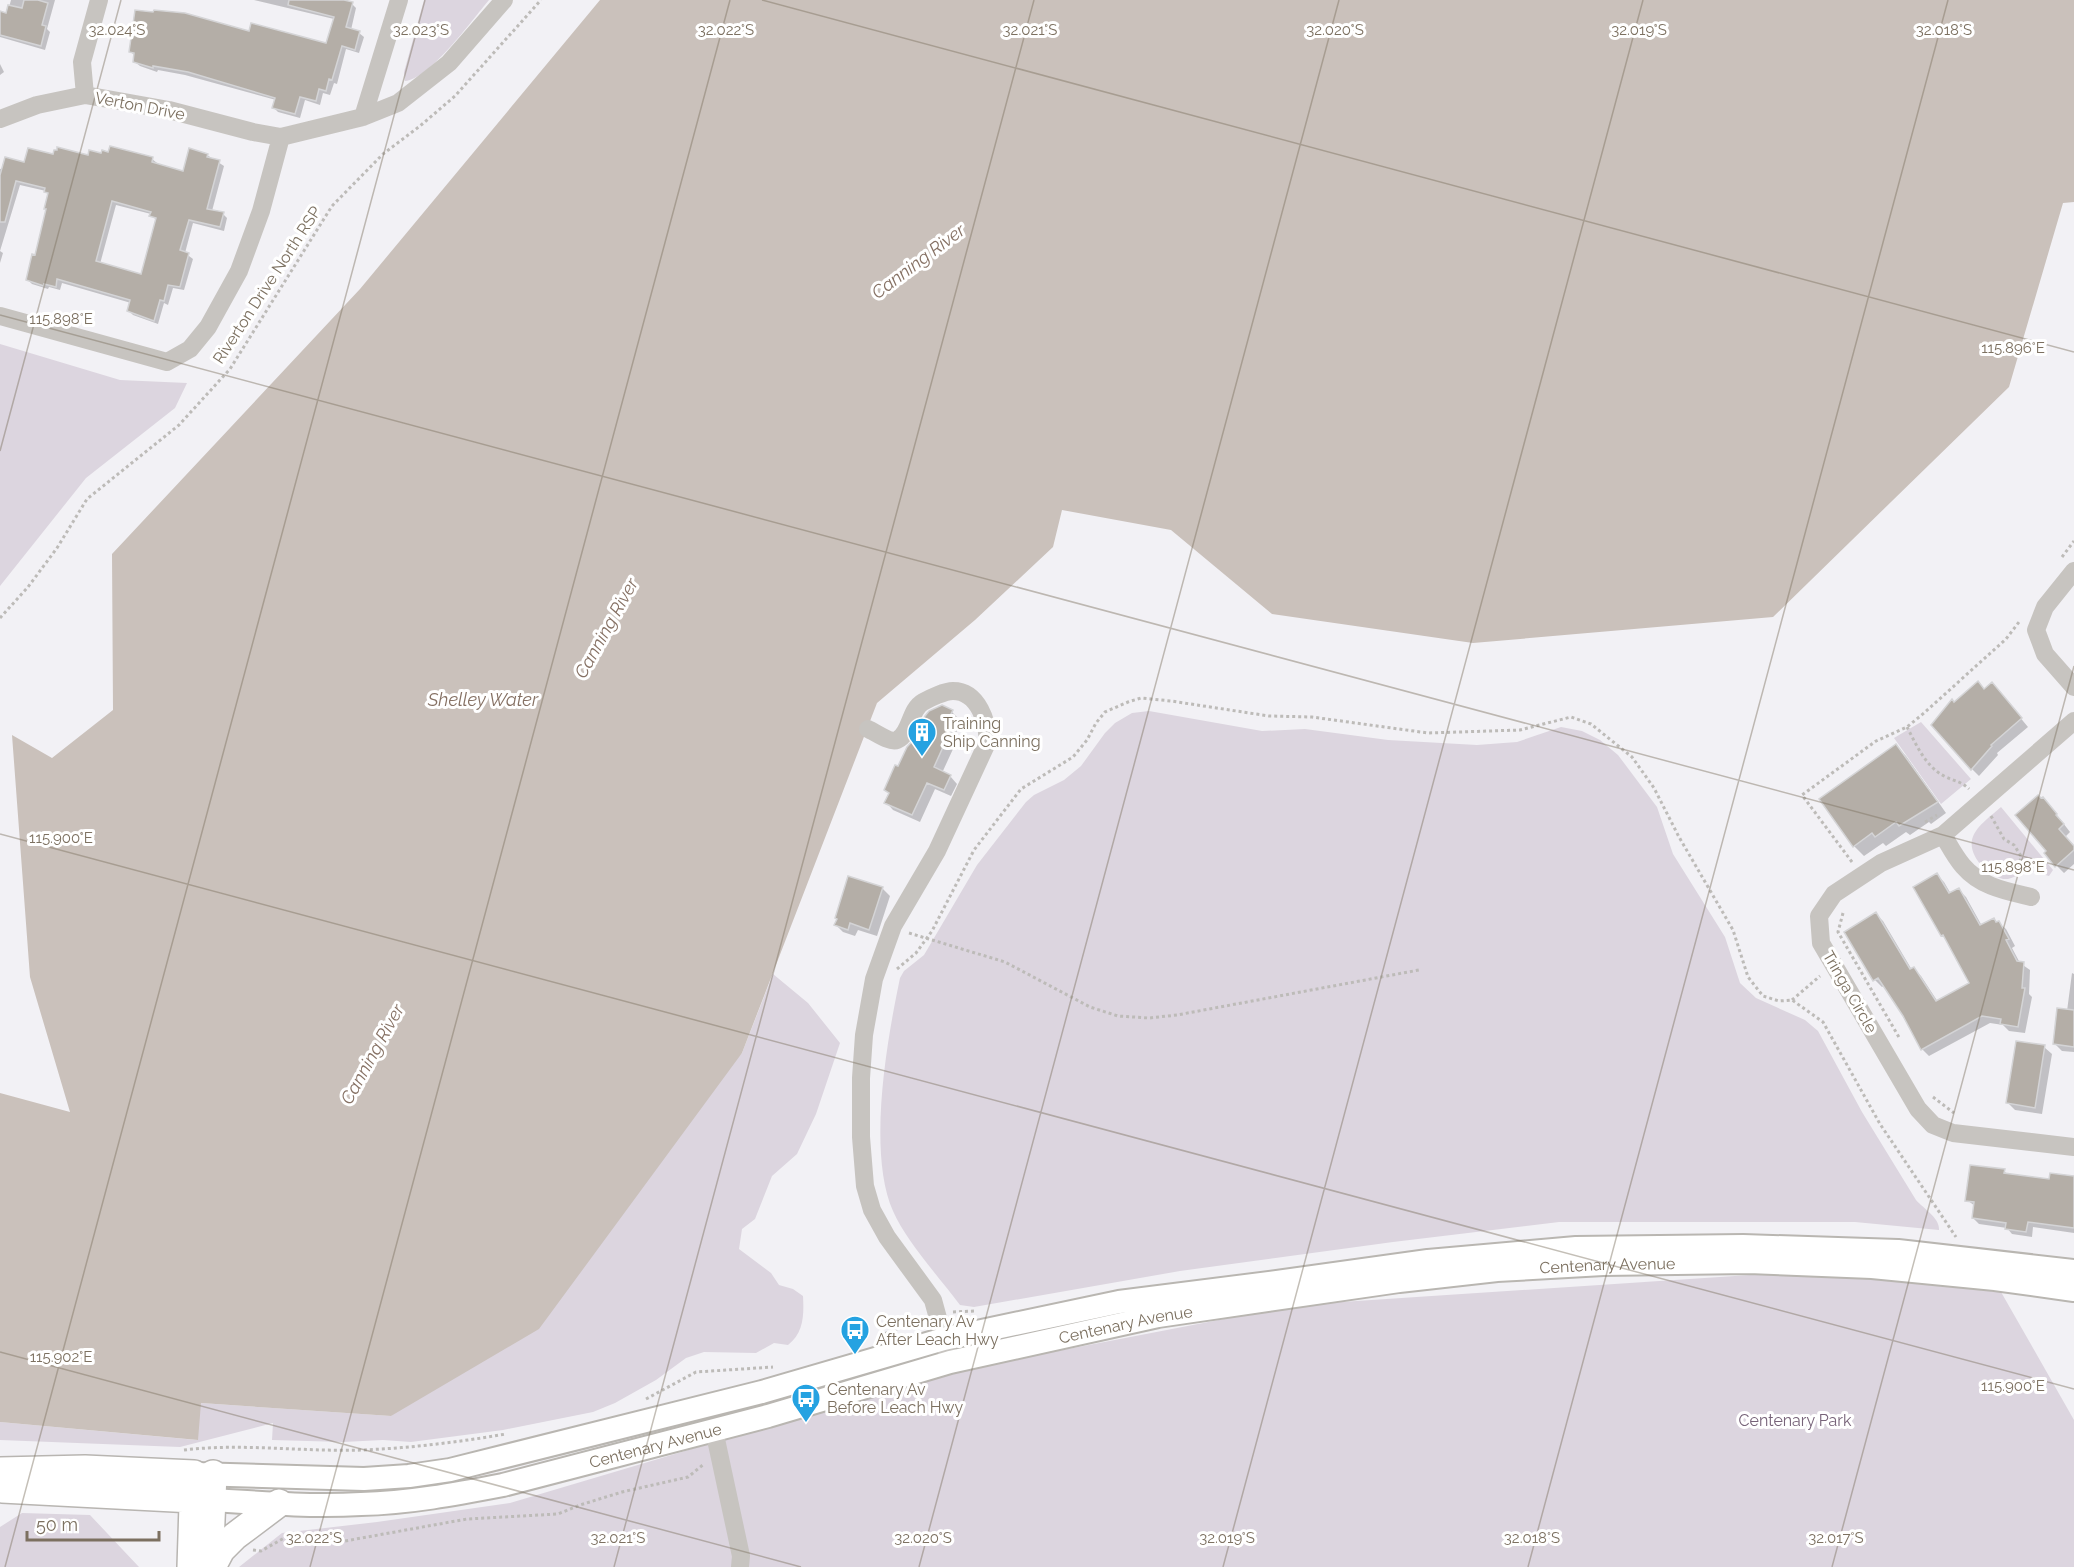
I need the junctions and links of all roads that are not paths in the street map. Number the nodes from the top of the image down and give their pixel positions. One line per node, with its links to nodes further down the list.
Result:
1 (99, 0): 4 (street)
2 (399, 0): 5 (street)
3 (504, 0): 5 (street)
4 (85, 95): 6 (street, Verton Drive); 7 (street, Verton Drive)
5 (363, 117): 7 (street)
6 (0, 119)
7 (281, 136): 8 (street)
8 (0, 316)
9 (2068, 564): 10 (street)
10 (2074, 687)
11 (2074, 720): 13 (street, Tringa Circle)
12 (868, 729): 18 (street)
13 (1943, 835): 14 (street); 15 (street, Tringa Circle)
14 (2031, 897)
15 (2074, 1147)
16 (2074, 1271): 18 (main road, Centenary Avenue)
17 (2074, 1290): 19 (main road, Centenary Avenue)
18 (944, 1339): 19 (street); 22 (main road, Centenary Avenue)
19 (950, 1362): 20 (main road, Centenary Avenue)
20 (714, 1430): 24 (main road, Centenary Avenue); 27 (street)
21 (0, 1471): 22 (highway)
22 (203, 1487): 23 (highway); 24 (main road, Centenary Avenue); 25 (highway); 26 (highway)
23 (0, 1489)
24 (279, 1503): 26 (highway)
25 (192, 1567)
26 (210, 1567)
27 (740, 1567)

